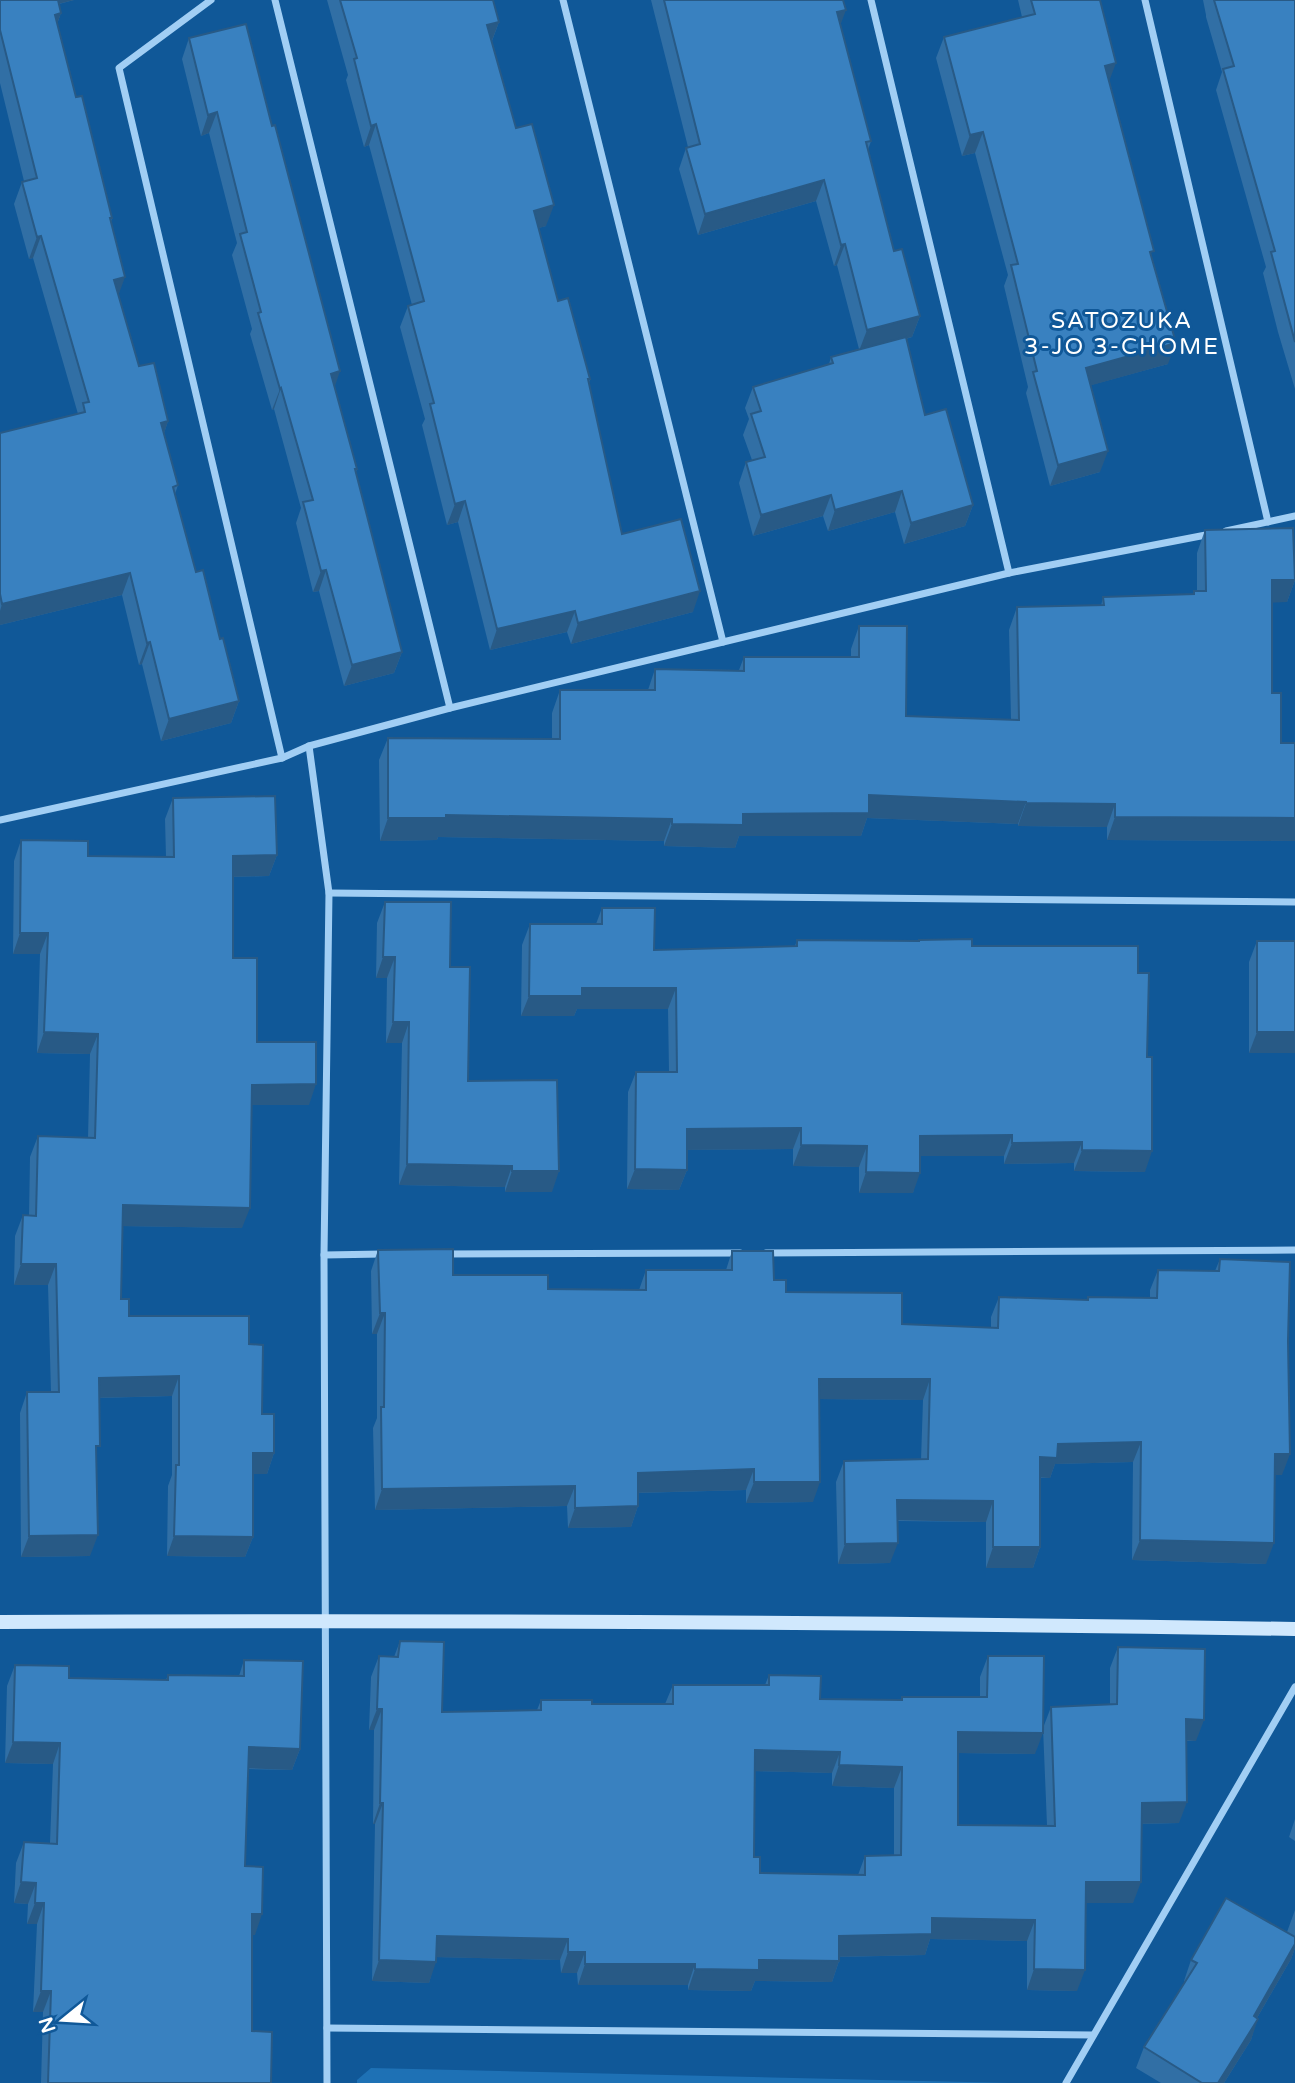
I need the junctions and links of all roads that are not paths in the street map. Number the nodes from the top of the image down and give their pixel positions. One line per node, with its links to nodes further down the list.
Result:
1 (211, 0): 12 (street)
2 (275, 0): 10 (street)
3 (563, 0): 9 (street)
4 (871, 0): 8 (street)
5 (1145, 0): 7 (street)
6 (1295, 516): 7 (street)
7 (1268, 523): 8 (street)
8 (1010, 573): 9 (street)
9 (723, 642): 10 (street)
10 (450, 708): 11 (street)
11 (309, 746): 12 (street); 14 (street)
12 (282, 758): 13 (street)
13 (0, 820)
14 (329, 893): 15 (street); 19 (street)
15 (1295, 902)
16 (1295, 1250): 18 (street)
17 (394, 1254): 19 (street)
18 (435, 1254)
19 (324, 1255): 20 (street)
20 (327, 1621): 21 (street); 22 (street); 24 (street)
21 (0, 1622)
22 (1295, 1629)
23 (1295, 1687): 25 (street)
24 (327, 2028): 25 (street); 26 (street)
25 (1093, 2035): 27 (street)
26 (327, 2083)
27 (1066, 2083)

